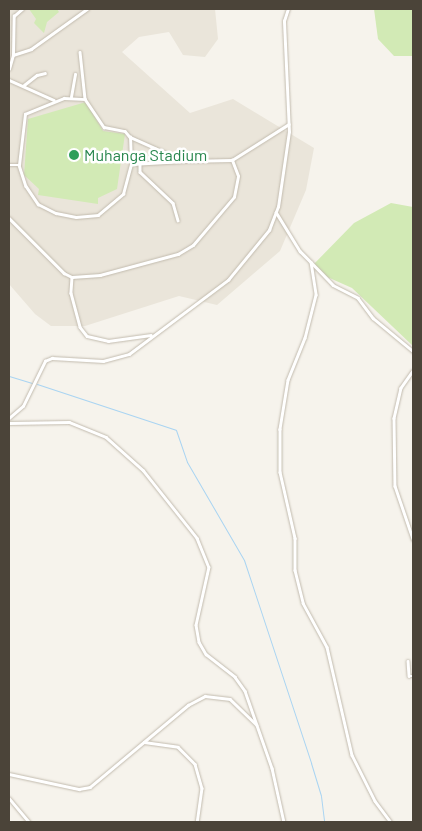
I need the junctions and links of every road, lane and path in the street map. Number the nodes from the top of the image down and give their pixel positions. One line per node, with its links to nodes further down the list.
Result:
1 (16, 9): 5 (street)
2 (22, 9): 5 (street)
3 (88, 9): 7 (street)
4 (288, 9): 16 (street)
5 (14, 16): 7 (street)
6 (80, 52): 14 (street)
7 (13, 55): 8 (street)
8 (9, 69)
9 (45, 73): 12 (street)
10 (75, 74): 13 (street)
11 (9, 80): 12 (street)
12 (24, 86): 15 (street)
13 (71, 98): 14 (street); 15 (street)
14 (85, 99): 17 (street)
15 (54, 100): 23 (street)
16 (289, 124): 19 (street); 24 (street)
17 (130, 137): 18 (street); 20 (street)
18 (184, 160): 19 (street); 21 (street)
19 (232, 160): 28 (street)
20 (130, 164): 21 (street); 23 (street)
21 (140, 164): 26 (street)
22 (9, 165): 23 (street)
23 (19, 165)
24 (276, 212): 27 (street); 29 (street)
25 (9, 218): 28 (street)
26 (178, 220)
27 (311, 262): 30 (street); 44 (street)
28 (72, 277): 29 (street)
29 (152, 335): 32 (street)
30 (413, 352)
31 (413, 371): 34 (street)
32 (9, 418)
33 (9, 423): 37 (street)
34 (413, 539)
35 (408, 661): 36 (street)
36 (413, 676)
37 (258, 726): 38 (street); 43 (street)
38 (144, 742): 39 (street); 42 (street)
39 (9, 774)
40 (9, 798): 41 (street)
41 (29, 822)
42 (197, 822)
43 (284, 822)
44 (391, 822)

